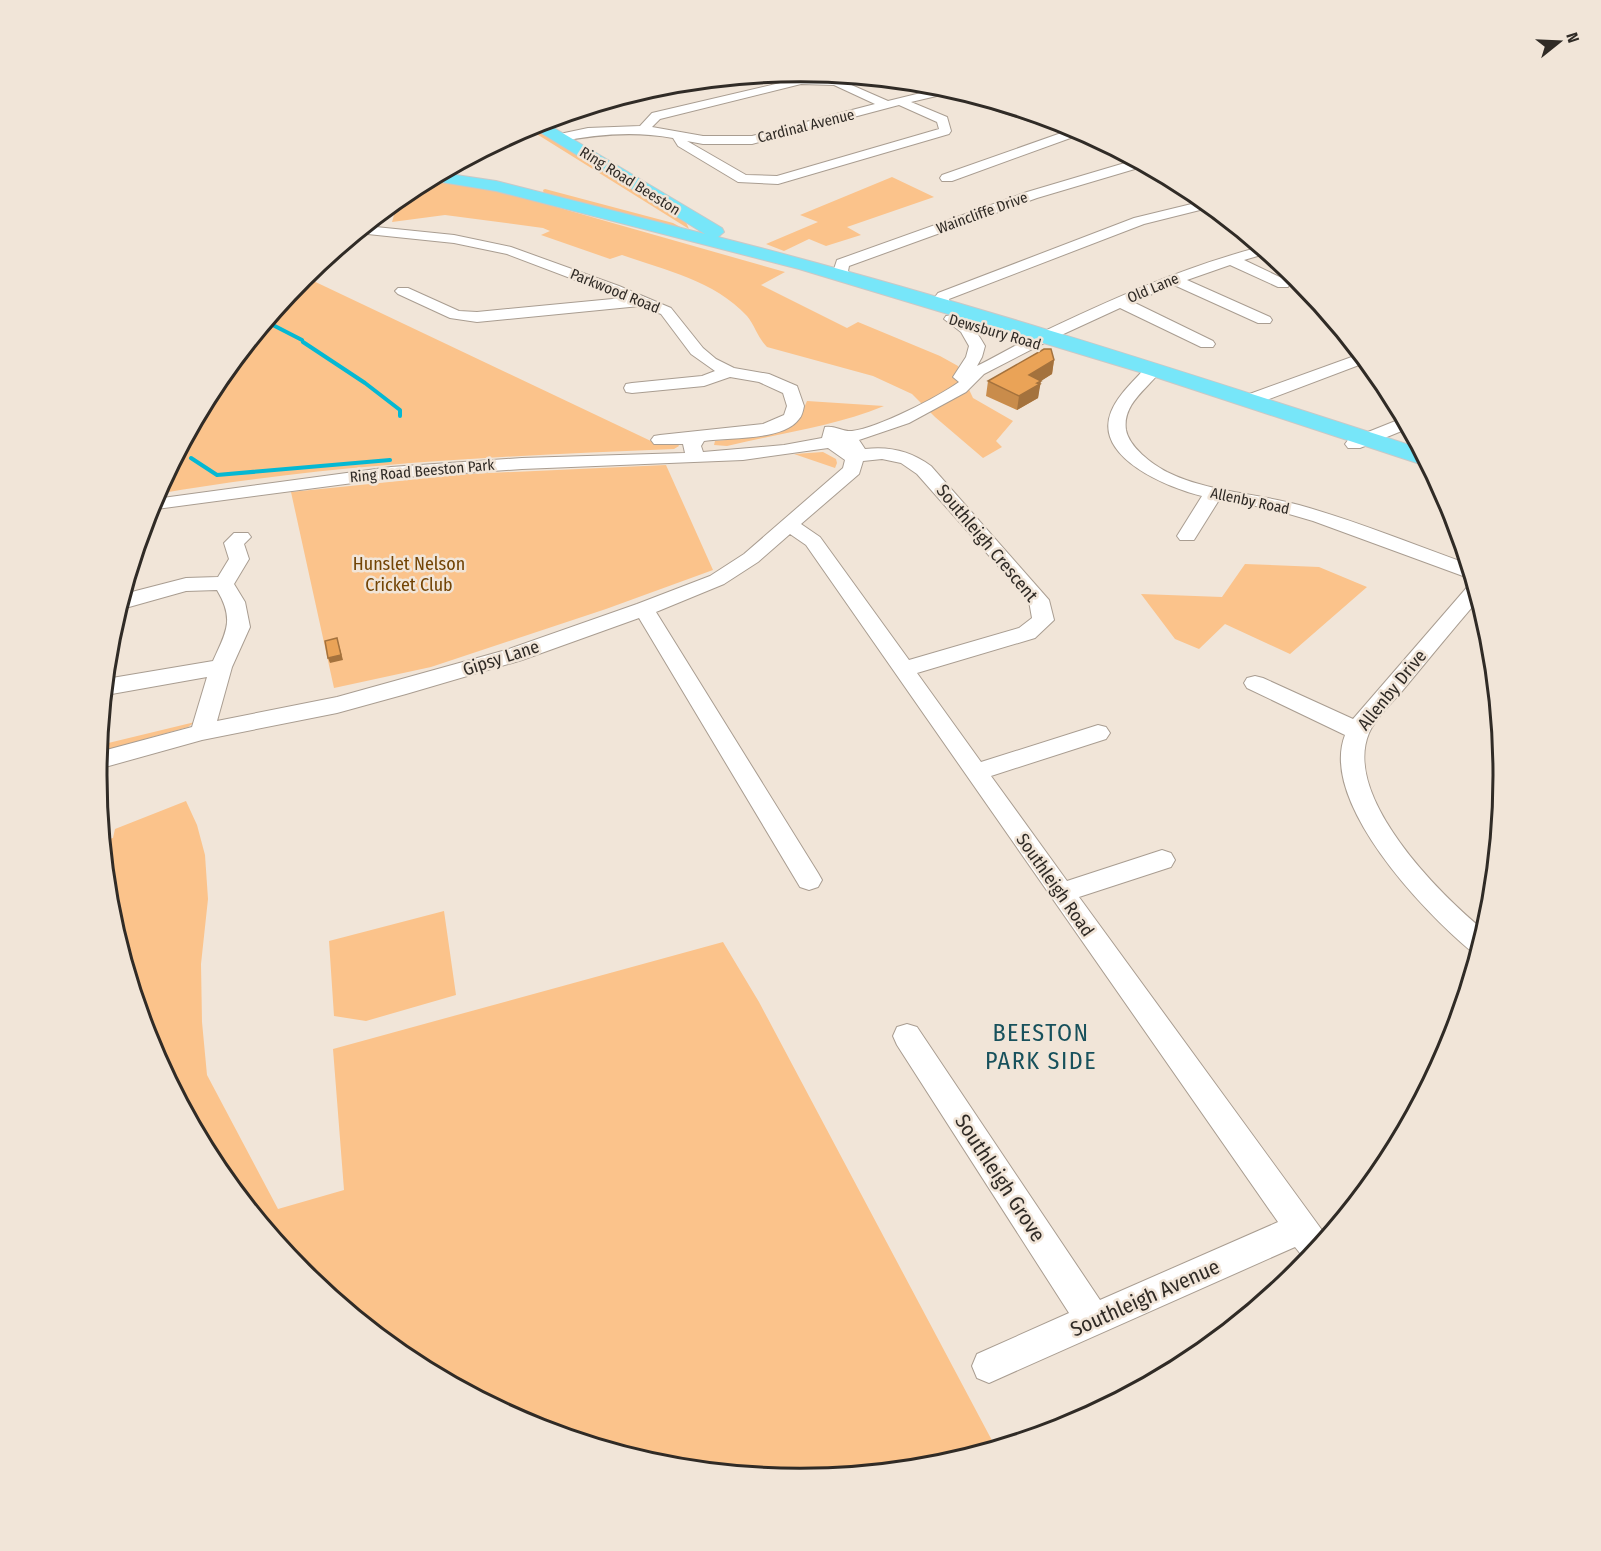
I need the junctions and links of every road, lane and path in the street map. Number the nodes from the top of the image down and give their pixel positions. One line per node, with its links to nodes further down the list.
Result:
1 (798, 82): 6 (street)
2 (840, 84): 5 (street)
3 (928, 94): 4 (street, Cardinal Avenue)
4 (901, 102): 5 (street, Cardinal Avenue); 12 (street)
5 (886, 105): 11 (street, Cardinal Avenue)
6 (643, 129): 9 (street, Cardinal Avenue); 10 (street, Cardinal Avenue)
7 (547, 130): 10 (main road, Ring Road Beeston)
8 (1066, 135): 14 (street)
9 (681, 136): 11 (street, Cardinal Avenue); 12 (street)
10 (559, 138): 18 (main road, Ring Road Beeston)
11 (722, 142): 12 (street)
12 (701, 154)
13 (1130, 166): 21 (street, Waincliffe Drive)
14 (947, 178)
15 (448, 179): 18 (main road, Dewsbury Road)
16 (1196, 207): 27 (street)
17 (373, 231): 25 (street, Parkwood Road)
18 (697, 233): 21 (main road, Dewsbury Road); 27 (main road, Dewsbury Road)
19 (1255, 252): 20 (street, Old Lane)
20 (1230, 259): 22 (street, Old Lane); 23 (street)
21 (844, 270): 27 (main road, Dewsbury Road)
22 (1173, 279): 26 (street, Old Lane); 28 (street)
23 (1283, 284)
24 (403, 291): 25 (street)
25 (640, 301): 33 (street, Parkwood Road)
26 (1120, 302): 29 (street, Old Lane); 30 (street)
27 (957, 312): 29 (main road, Dewsbury Road); 32 (street); 35 (street)
28 (1264, 320)
29 (1038, 340): 32 (street, Ring Road Beeston Park); 34 (main road, Dewsbury Road)
30 (1207, 344)
31 (1355, 361): 37 (street)
32 (993, 363): 35 (street, Ring Road Beeston Park)
33 (729, 372): 36 (street); 39 (street, Parkwood Road)
34 (1150, 373): 37 (main road, Dewsbury Road); 41 (main road, Dewsbury Road); 46 (street, Allenby Road)
35 (969, 375): 42 (street, Ring Road Beeston Park)
36 (632, 388)
37 (1250, 400): 41 (main road, Dewsbury Road)
38 (1399, 426): 41 (street)
39 (699, 436): 40 (street, Parkwood Road); 44 (street)
40 (660, 440)
41 (1360, 441): 43 (main road, Dewsbury Road); 45 (main road, Dewsbury Road)
42 (841, 442): 44 (street, Ring Road Beeston Park); 48 (street, Gipsy Lane); 57 (street, Southleigh Crescent)
43 (1415, 455)
44 (695, 457): 47 (street, Ring Road Beeston Park)
45 (1420, 465)
46 (1213, 494): 49 (street); 51 (street, Allenby Road)
47 (163, 503)
48 (789, 525): 55 (street, Gipsy Lane); 57 (street, Southleigh Road)
49 (1187, 536)
50 (232, 542): 52 (street)
51 (1462, 569)
52 (224, 584): 54 (street); 56 (street)
53 (1470, 596): 60 (street, Allenby Drive)
54 (130, 601)
55 (644, 609): 61 (street, Gipsy Lane); 66 (street)
56 (220, 667): 59 (street); 61 (street)
57 (904, 669): 64 (street, Southleigh Road)
58 (1255, 683): 60 (street)
59 (113, 686)
60 (1358, 731): 68 (street, Allenby Drive)
61 (202, 732): 63 (street, Gipsy Lane)
62 (1098, 733): 64 (street)
63 (108, 758)
64 (976, 772): 67 (street, Southleigh Road)
65 (1161, 860): 67 (street)
66 (809, 880)
67 (1061, 893): 70 (street, Southleigh Road)
68 (1474, 937)
69 (907, 1036): 71 (street, Southleigh Grove)
70 (1309, 1239): 71 (street, Southleigh Avenue)
71 (1094, 1321): 72 (street, Southleigh Avenue)
72 (989, 1366)

